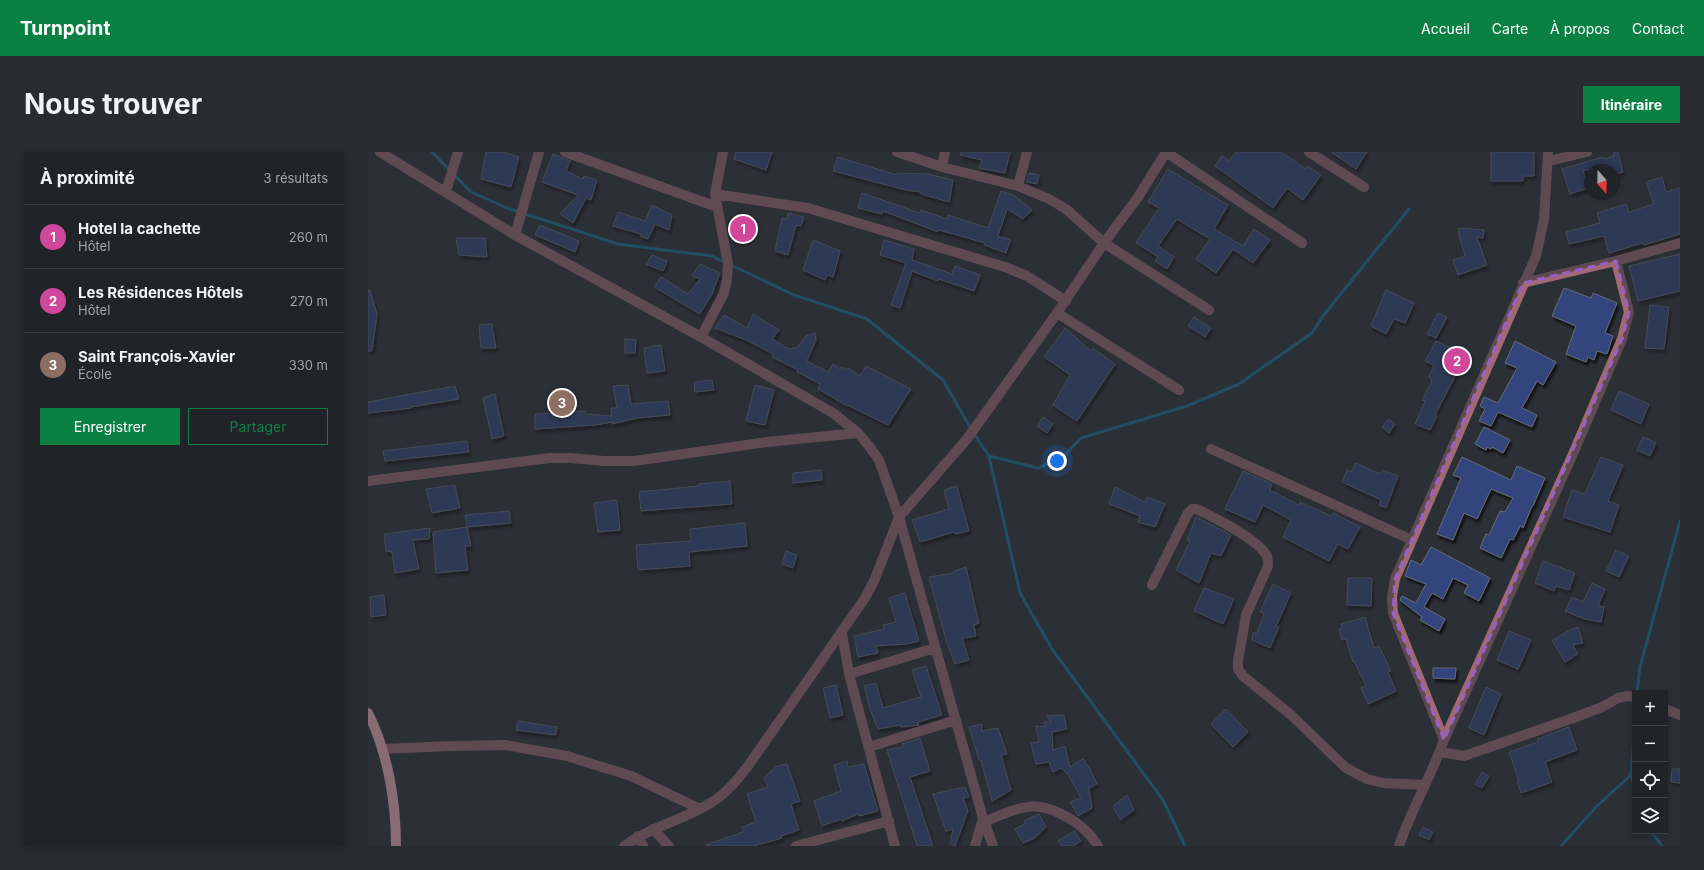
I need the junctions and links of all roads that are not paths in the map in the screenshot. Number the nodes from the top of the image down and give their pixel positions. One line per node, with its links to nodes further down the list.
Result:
1 (380, 152): 16 (street)
2 (458, 152): 16 (street)
3 (539, 152): 19 (street)
4 (565, 152): 18 (street)
5 (723, 152): 17 (street)
6 (897, 152): 13 (street)
7 (945, 152): 13 (street)
8 (1027, 152): 14 (street)
9 (1166, 152): 20 (street); 21 (street)
10 (1309, 152): 15 (street)
11 (1587, 152): 12 (street)
12 (1548, 157): 24 (street)
13 (942, 167): 14 (street)
14 (1018, 186): 20 (street)
15 (1364, 187)
16 (446, 191): 19 (street)
17 (715, 194): 18 (street); 25 (street)
18 (717, 207): 28 (street)
19 (515, 235): 28 (street)
20 (1104, 243): 25 (street); 26 (street)
21 (1302, 243)
22 (1680, 243): 23 (street)
23 (1616, 261): 24 (street); 44 (street)
24 (1523, 283): 34 (street)
25 (1066, 301): 27 (street)
26 (1208, 310)
27 (1058, 313): 29 (street); 33 (street)
28 (702, 337): 30 (street)
29 (1179, 390)
30 (858, 433): 32 (street); 33 (street)
31 (1211, 449): 34 (street)
32 (368, 481)
33 (899, 517): 36 (street); 37 (street)
34 (1412, 540): 44 (street)
35 (1152, 585): 48 (street)
36 (842, 633): 38 (street); 49 (street)
37 (936, 648): 38 (street); 43 (street)
38 (849, 674): 45 (street)
39 (1632, 697): 47 (street)
40 (1668, 710): 42 (street)
41 (368, 713): 46 (main road)
42 (1680, 715)
43 (956, 720): 45 (street); 50 (street)
44 (1444, 740): 47 (street)
45 (869, 747): 51 (street)
46 (382, 749): 49 (street); 55 (main road)
47 (1440, 752): 48 (street)
48 (1425, 785): 64 (street)
49 (698, 808): 52 (street)
50 (983, 820): 61 (street); 62 (street); 63 (street)
51 (889, 821): 54 (street); 60 (street)
52 (653, 829): 53 (street); 58 (street)
53 (638, 836): 56 (street); 57 (street)
54 (818, 843): 59 (street)
55 (396, 846)
56 (624, 846)
57 (643, 846)
58 (669, 846)
59 (796, 846)
60 (895, 846)
61 (975, 846)
62 (993, 846)
63 (1098, 846)
64 (1399, 846)

